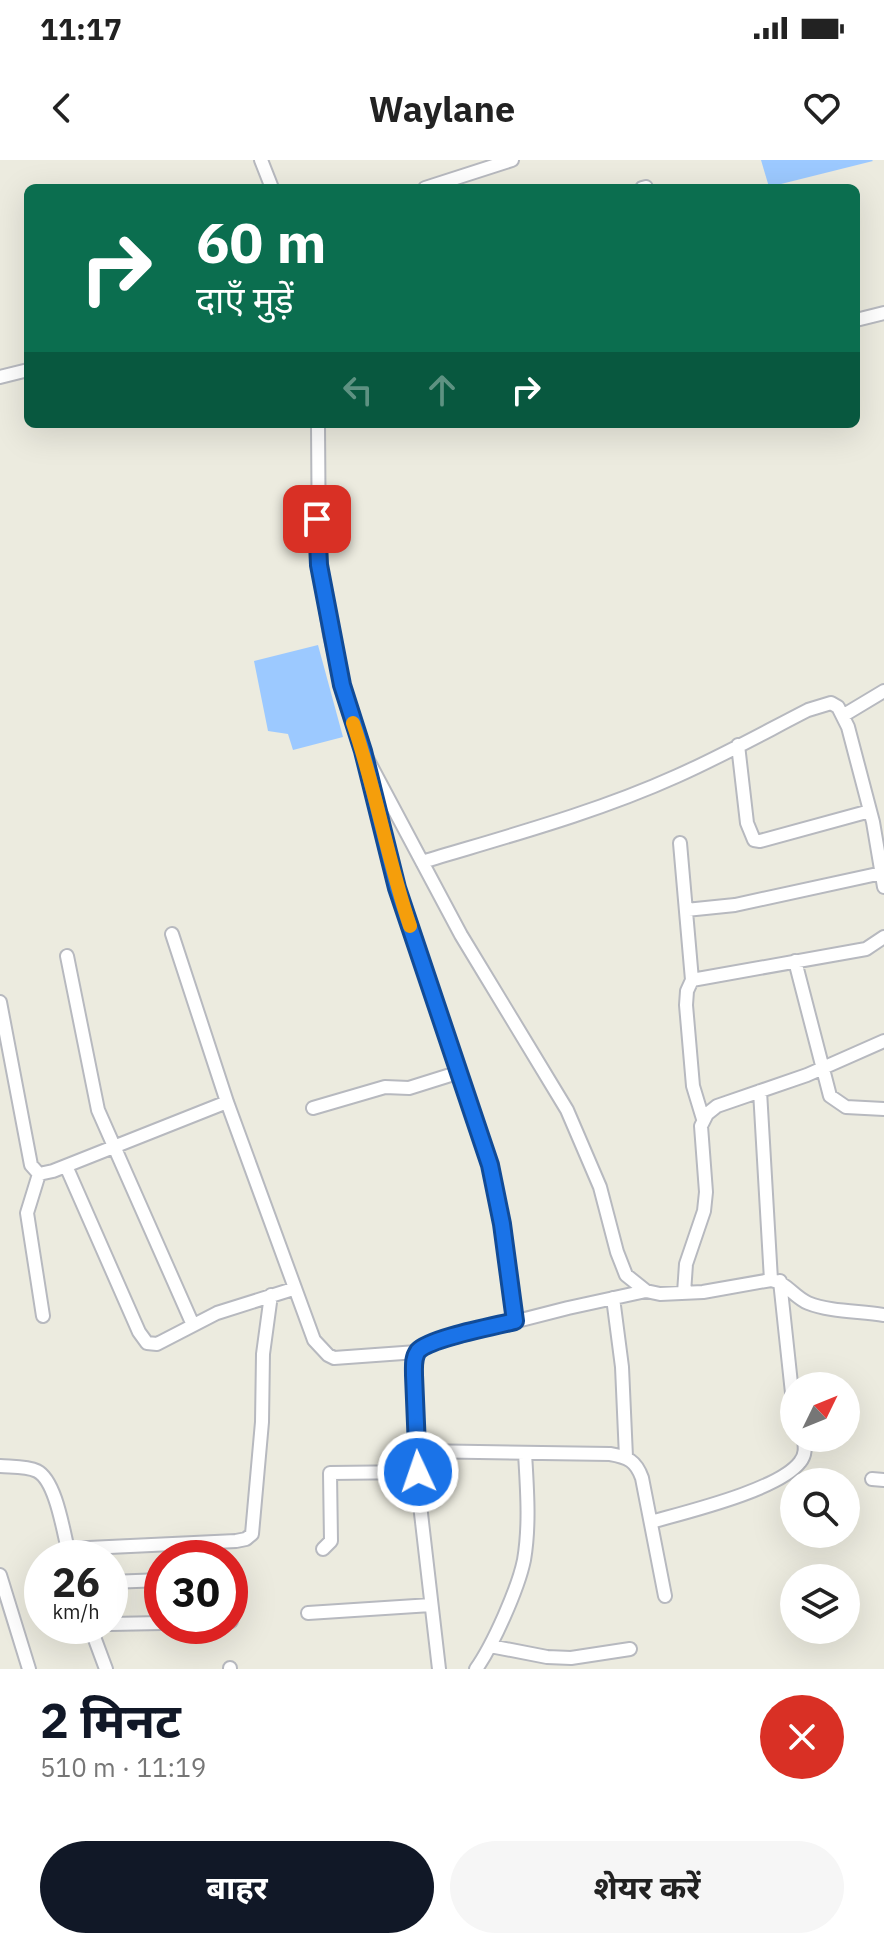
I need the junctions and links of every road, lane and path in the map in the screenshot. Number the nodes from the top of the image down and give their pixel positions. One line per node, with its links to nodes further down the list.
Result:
1 (261, 160): 4 (street)
2 (512, 160): 3 (street)
3 (463, 182)
4 (270, 184)
5 (884, 313): 6 (street)
6 (860, 319)
7 (24, 371): 8 (street)
8 (0, 377)
9 (318, 428): 13 (street)
10 (884, 691): 11 (street)
11 (844, 715): 12 (street); 14 (street)
12 (738, 745): 14 (street); 16 (street)
13 (363, 751): 16 (street); 28 (street)
14 (870, 811): 17 (street)
15 (680, 843): 19 (street)
16 (422, 862): 39 (street)
17 (882, 873): 18 (street); 19 (street)
18 (884, 887)
19 (686, 910): 24 (street)
20 (172, 934): 30 (street)
21 (884, 937): 23 (street)
22 (67, 956): 34 (street)
23 (795, 961): 24 (street); 27 (street)
24 (692, 980): 33 (street)
25 (0, 1002): 36 (street)
26 (884, 1041): 27 (street)
27 (821, 1069): 29 (street); 32 (street)
28 (460, 1072): 31 (street); 45 (street)
29 (760, 1091): 33 (street); 37 (street)
30 (227, 1102): 34 (street); 38 (street)
31 (313, 1108)
32 (884, 1109)
33 (703, 1119): 40 (street)
34 (114, 1147): 35 (street); 46 (street)
35 (66, 1166): 36 (street); 46 (street)
36 (39, 1174): 44 (street)
37 (775, 1280): 40 (street); 43 (street); 48 (street)
38 (293, 1289): 41 (street); 47 (street)
39 (646, 1291): 40 (street); 42 (street)
40 (684, 1293)
41 (271, 1295): 46 (street); 57 (street)
42 (613, 1298): 45 (street); 52 (street)
43 (884, 1315)
44 (43, 1316)
45 (515, 1321): 47 (street)
46 (193, 1325)
47 (417, 1352): 49 (street)
48 (789, 1372)
49 (417, 1451): 51 (street); 54 (street)
50 (805, 1452): 55 (street)
51 (525, 1453): 52 (street); 64 (street)
52 (626, 1457): 55 (street)
53 (0, 1466): 56 (street)
54 (418, 1472): 58 (street); 61 (street)
55 (651, 1522): 60 (street)
56 (65, 1540)
57 (128, 1549)
58 (323, 1549)
59 (0, 1575): 66 (street)
60 (665, 1596)
61 (431, 1605): 62 (street); 68 (street)
62 (308, 1613)
63 (97, 1644): 67 (street)
64 (490, 1646): 65 (street); 69 (street)
65 (630, 1649)
66 (29, 1669)
67 (106, 1669)
68 (439, 1669)
69 (476, 1669)

